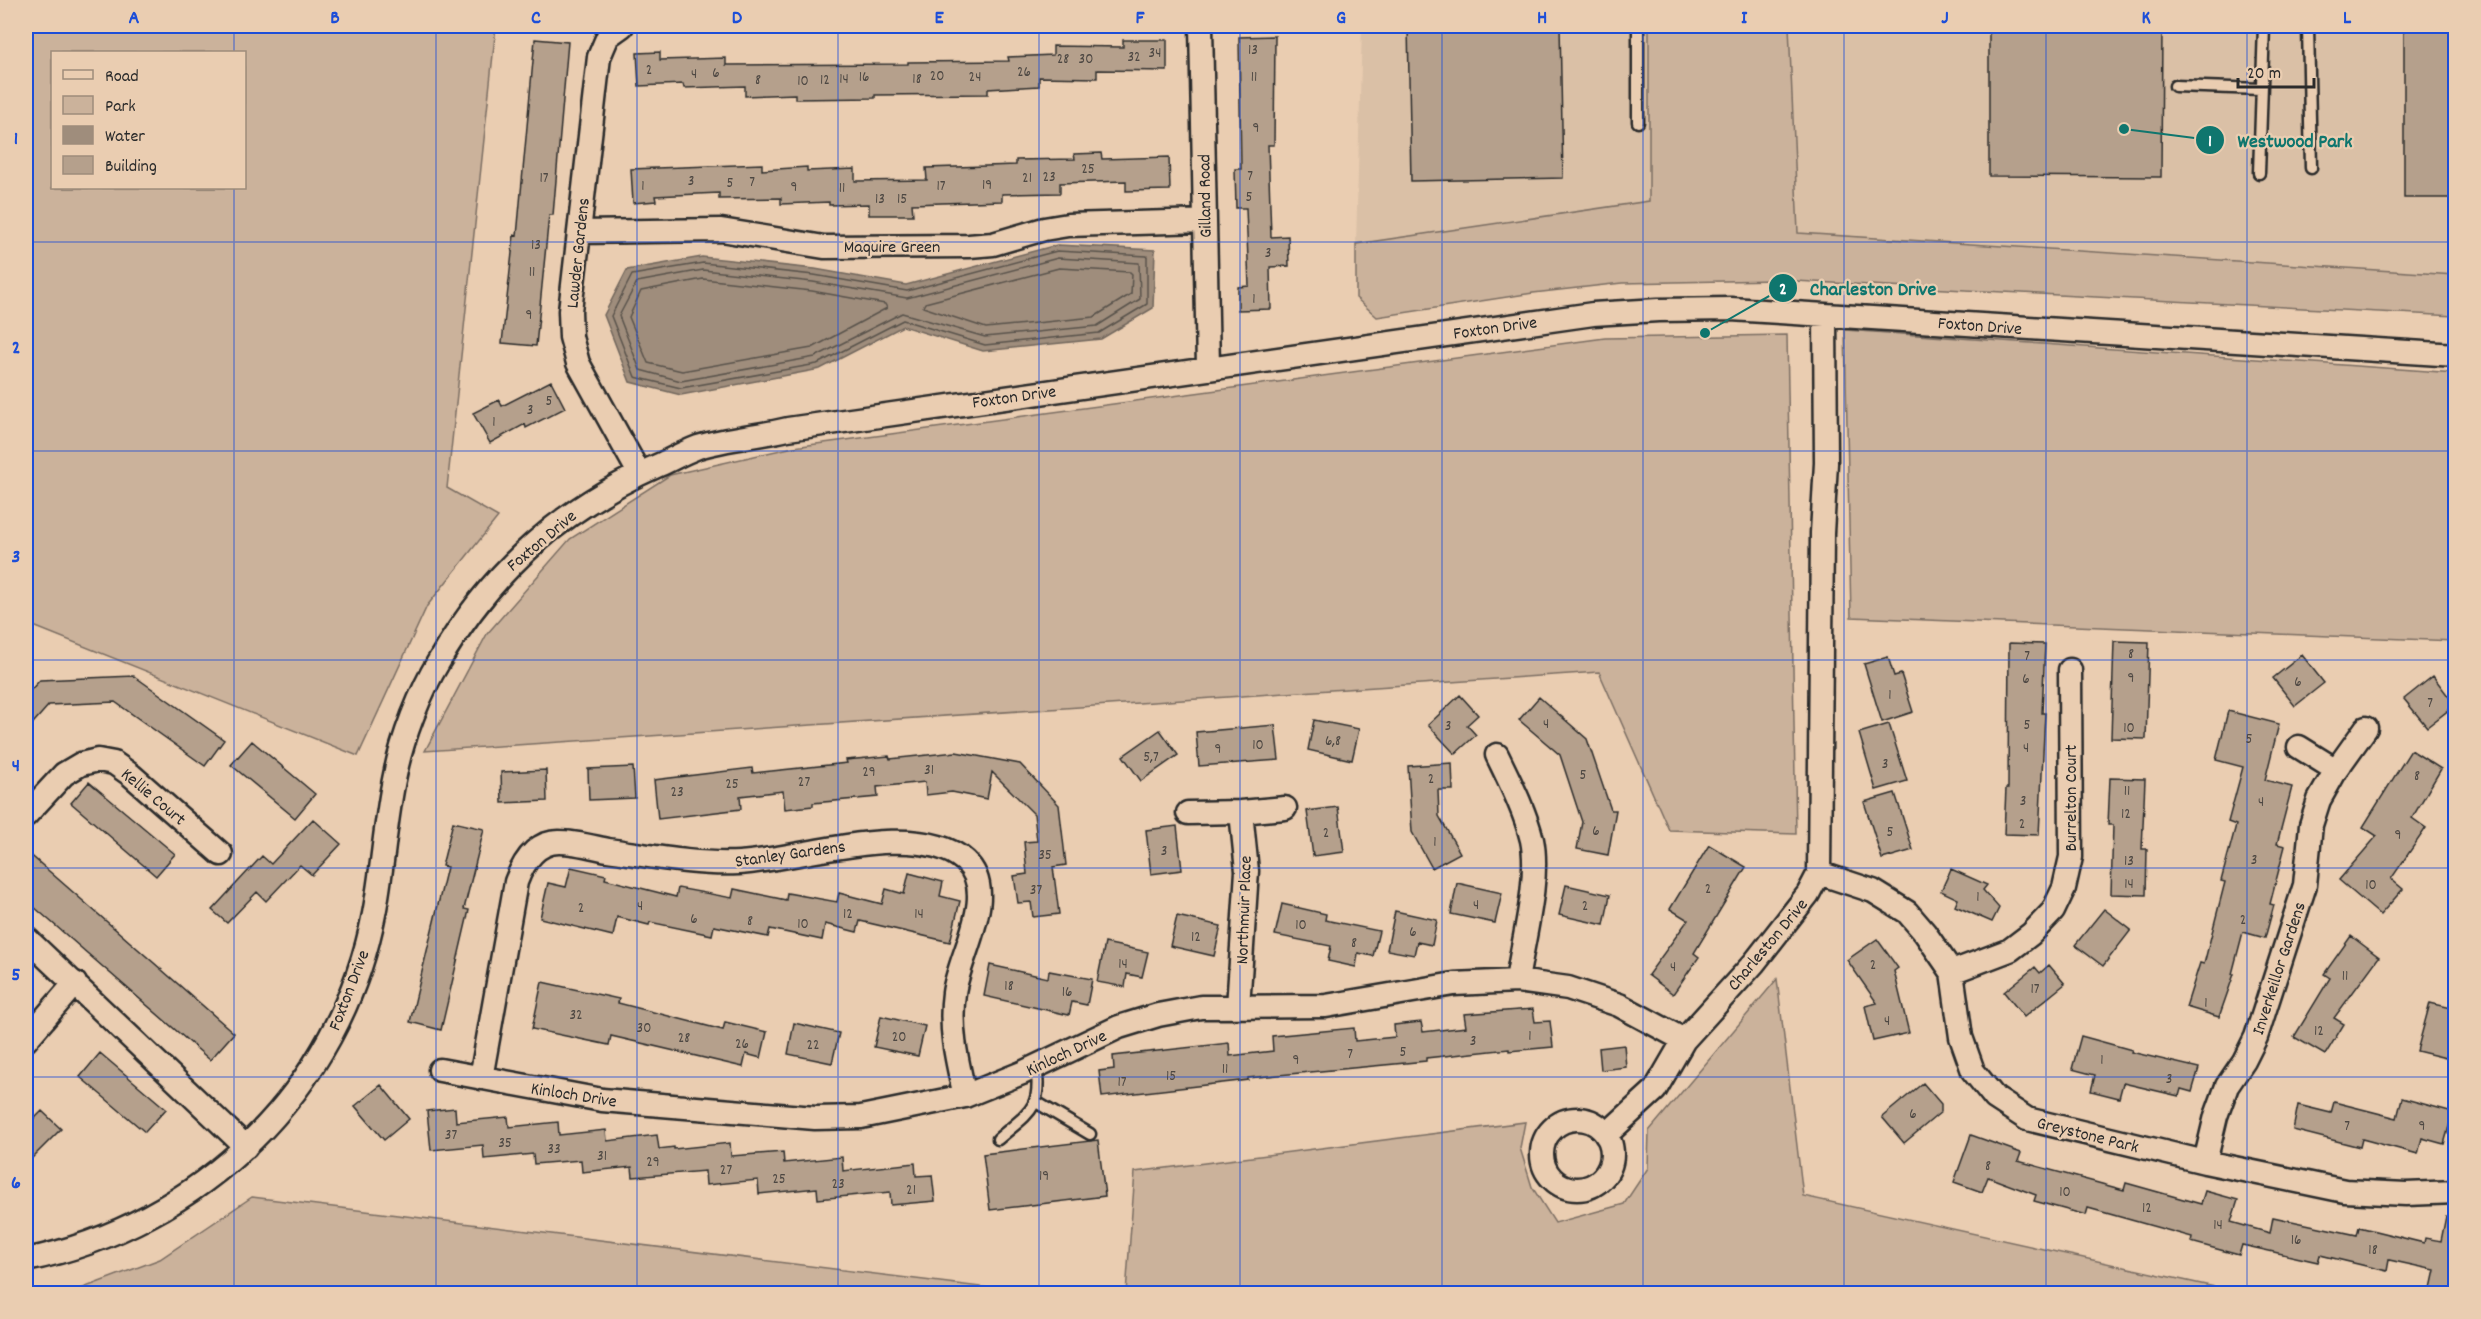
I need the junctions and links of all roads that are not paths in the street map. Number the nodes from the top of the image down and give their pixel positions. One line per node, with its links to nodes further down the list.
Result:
1 (622, 26): 12 (street, Lawder Gardens)
2 (1201, 26): 11 (street, Gilland Road)
3 (1638, 26): 8 (lane)
4 (2264, 26): 7 (lane)
5 (2308, 26): 9 (lane)
6 (2175, 86): 7 (lane)
7 (2261, 89): 10 (lane)
8 (1638, 122)
9 (2311, 168)
10 (2259, 172)
11 (1204, 221): 12 (street, Maquire Green); 15 (street, Gilland Road)
12 (579, 232): 16 (street, Lawder Gardens)
13 (1825, 315): 14 (street, Foxton Drive); 15 (street, Foxton Drive); 27 (street, Charleston Drive)
14 (2456, 356)
15 (1208, 367): 16 (street, Foxton Drive)
16 (639, 473): 43 (street, Foxton Drive)
17 (2070, 670): 29 (street, Burrelton Court)
18 (2366, 728): 21 (street, Inverkeillor Gardens)
19 (2299, 747): 21 (street)
20 (1497, 755): 30 (street)
21 (2336, 770): 44 (street, Inverkeillor Gardens)
22 (1285, 808): 23 (street)
23 (1242, 812): 24 (street); 32 (street, Northmuir Place)
24 (1188, 813)
25 (26, 815): 26 (street, Kellie Court)
26 (221, 854)
27 (1819, 873): 29 (street, Greystone Park); 34 (street, Charleston Drive)
28 (26, 938): 31 (street)
29 (1952, 972): 44 (street, Greystone Park)
30 (1517, 981): 32 (street, Kinloch Drive); 34 (street, Kinloch Drive)
31 (75, 984): 33 (street); 43 (street)
32 (1238, 1007): 35 (street, Kinloch Drive)
33 (26, 1040)
34 (1684, 1040): 41 (street, Charleston Drive)
35 (1036, 1066): 38 (street, Kinloch Drive); 39 (lane)
36 (441, 1070): 37 (street, Kinloch Drive)
37 (481, 1078): 38 (street, Kinloch Drive); 38 (street, Stanley Gardens)
38 (964, 1096)
39 (1036, 1102): 40 (lane); 42 (lane)
40 (1090, 1134)
41 (1606, 1135)
42 (998, 1139)
43 (246, 1147): 46 (street, Foxton Drive)
44 (2205, 1162): 45 (street, Greystone Park)
45 (2456, 1192)
46 (26, 1260)

